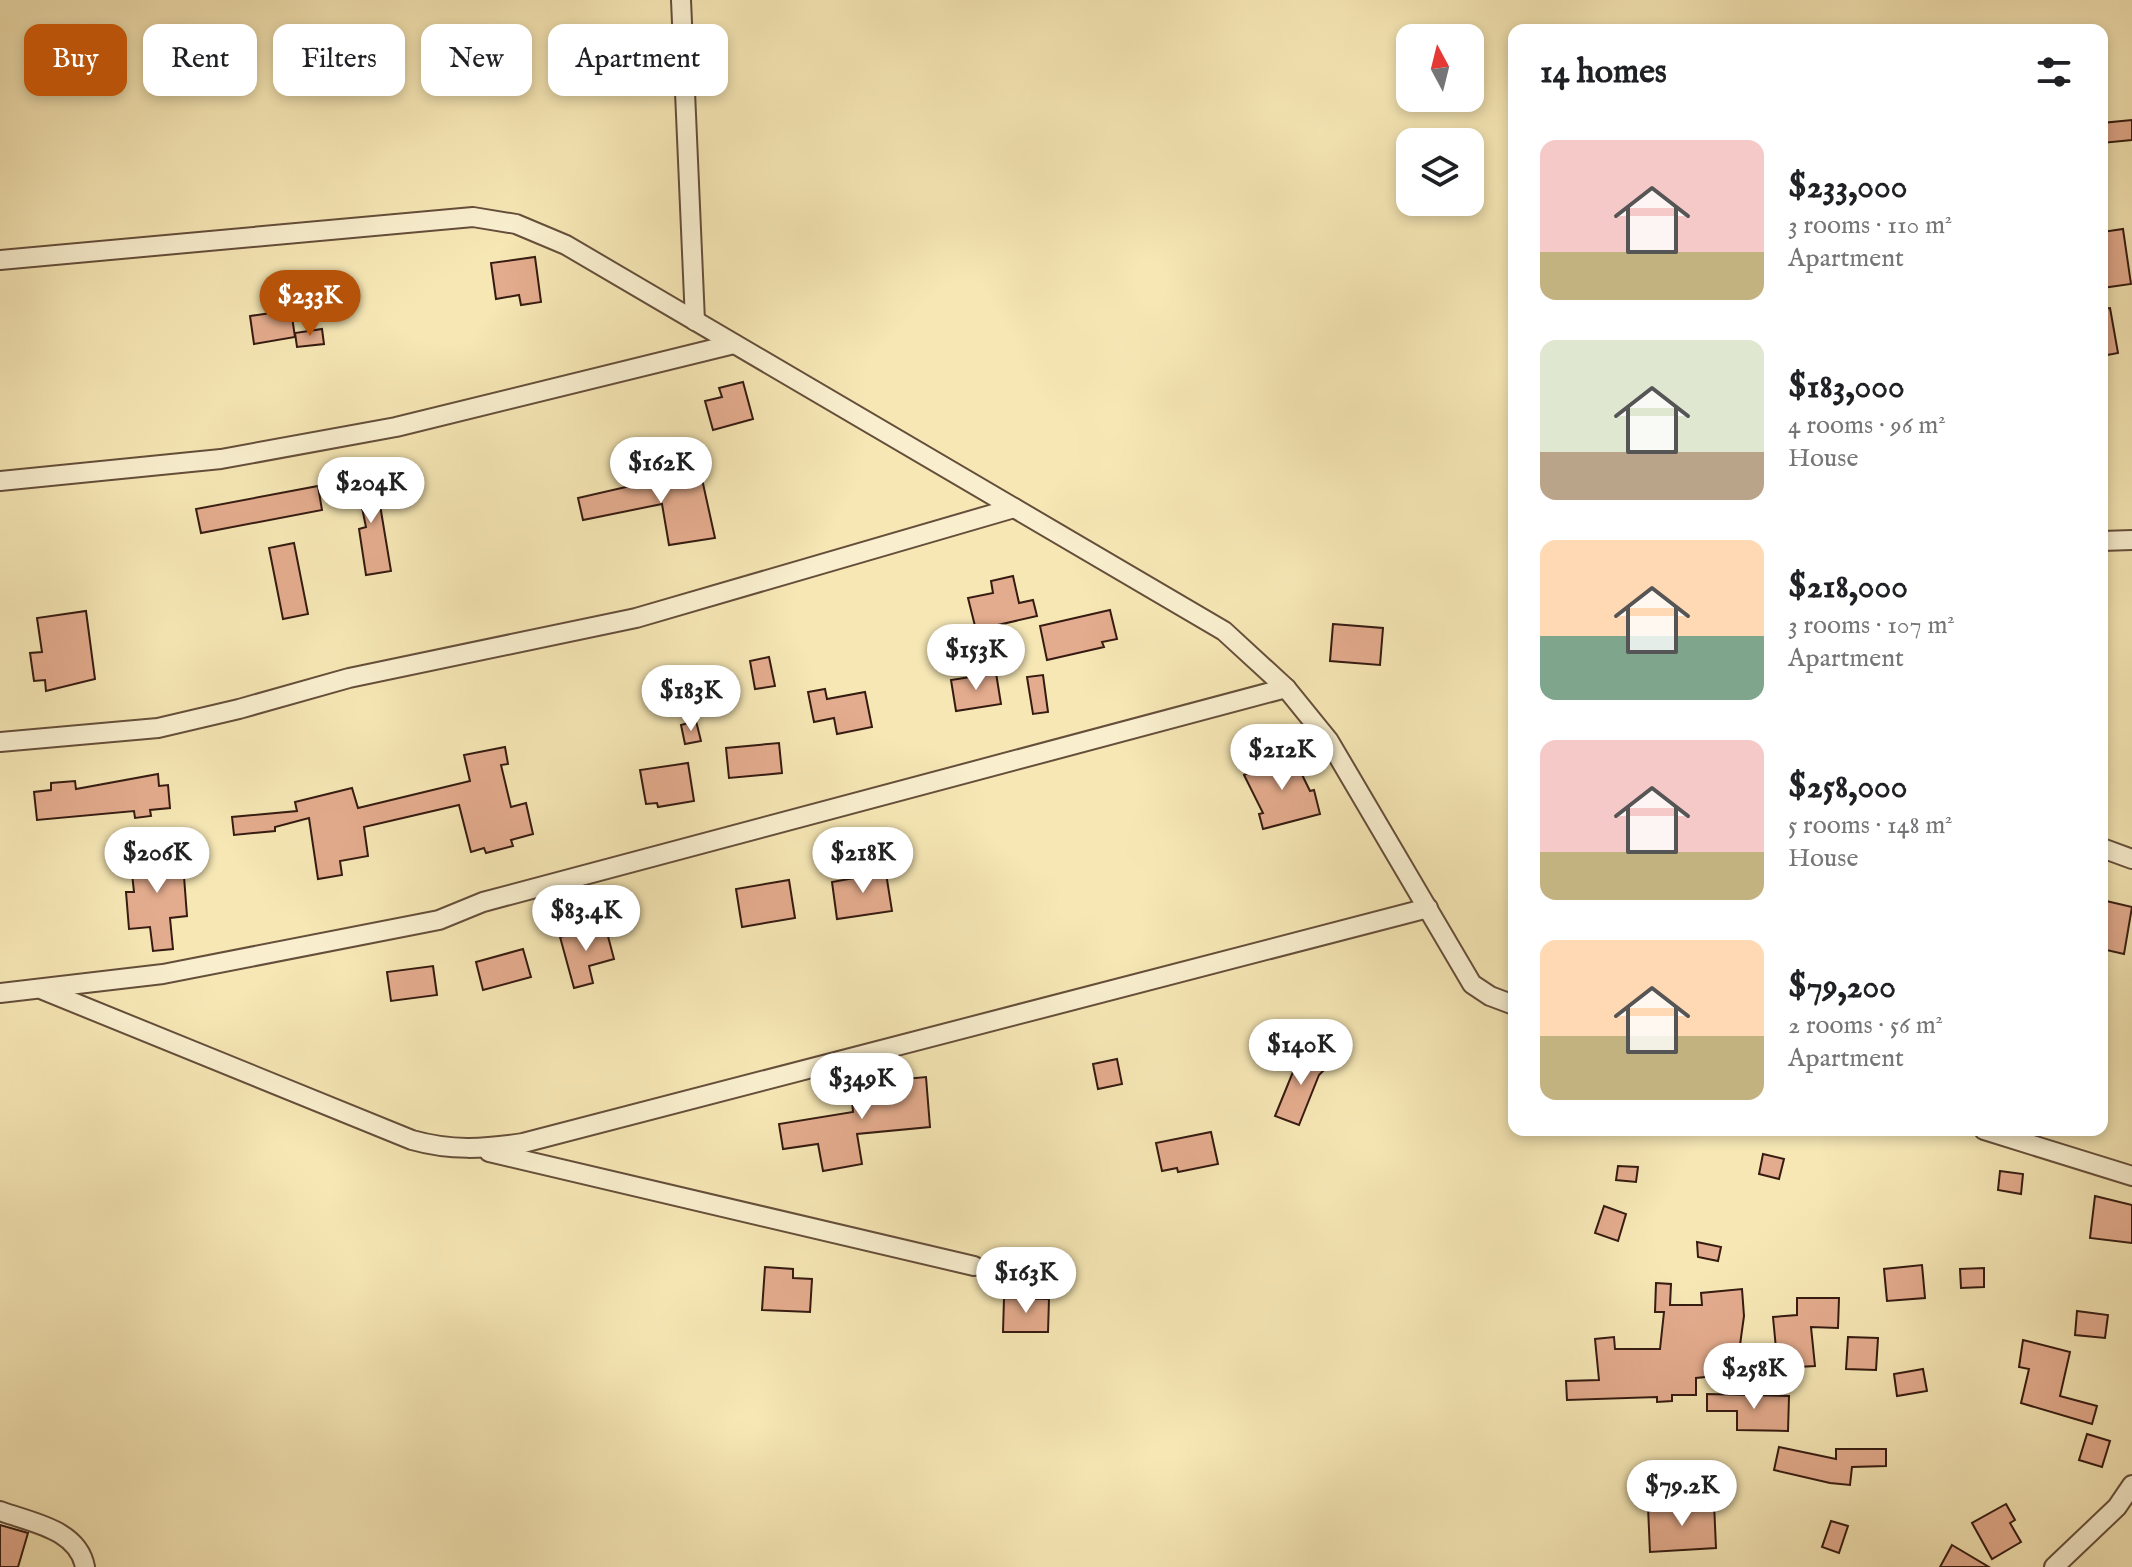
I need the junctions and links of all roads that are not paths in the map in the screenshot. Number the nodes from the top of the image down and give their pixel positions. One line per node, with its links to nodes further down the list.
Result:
1 (681, 0): 3 (street)
2 (0, 260): 3 (street)
3 (695, 321): 4 (street)
4 (734, 344): 5 (street); 6 (street)
5 (0, 481)
6 (1014, 508): 9 (street); 10 (street)
7 (2132, 540): 8 (street)
8 (2108, 541)
9 (1286, 688): 13 (street); 14 (street)
10 (0, 742)
11 (2108, 850): 12 (street)
12 (2132, 859)
13 (1428, 908): 16 (street); 18 (street)
14 (43, 990): 15 (street); 18 (street)
15 (0, 993)
16 (1508, 1003)
17 (2003, 1136): 19 (street)
18 (479, 1150): 20 (street)
19 (2132, 1176)
20 (974, 1266)
21 (2132, 1485): 24 (street)
22 (0, 1511): 23 (street)
23 (85, 1567)
24 (2054, 1567)

